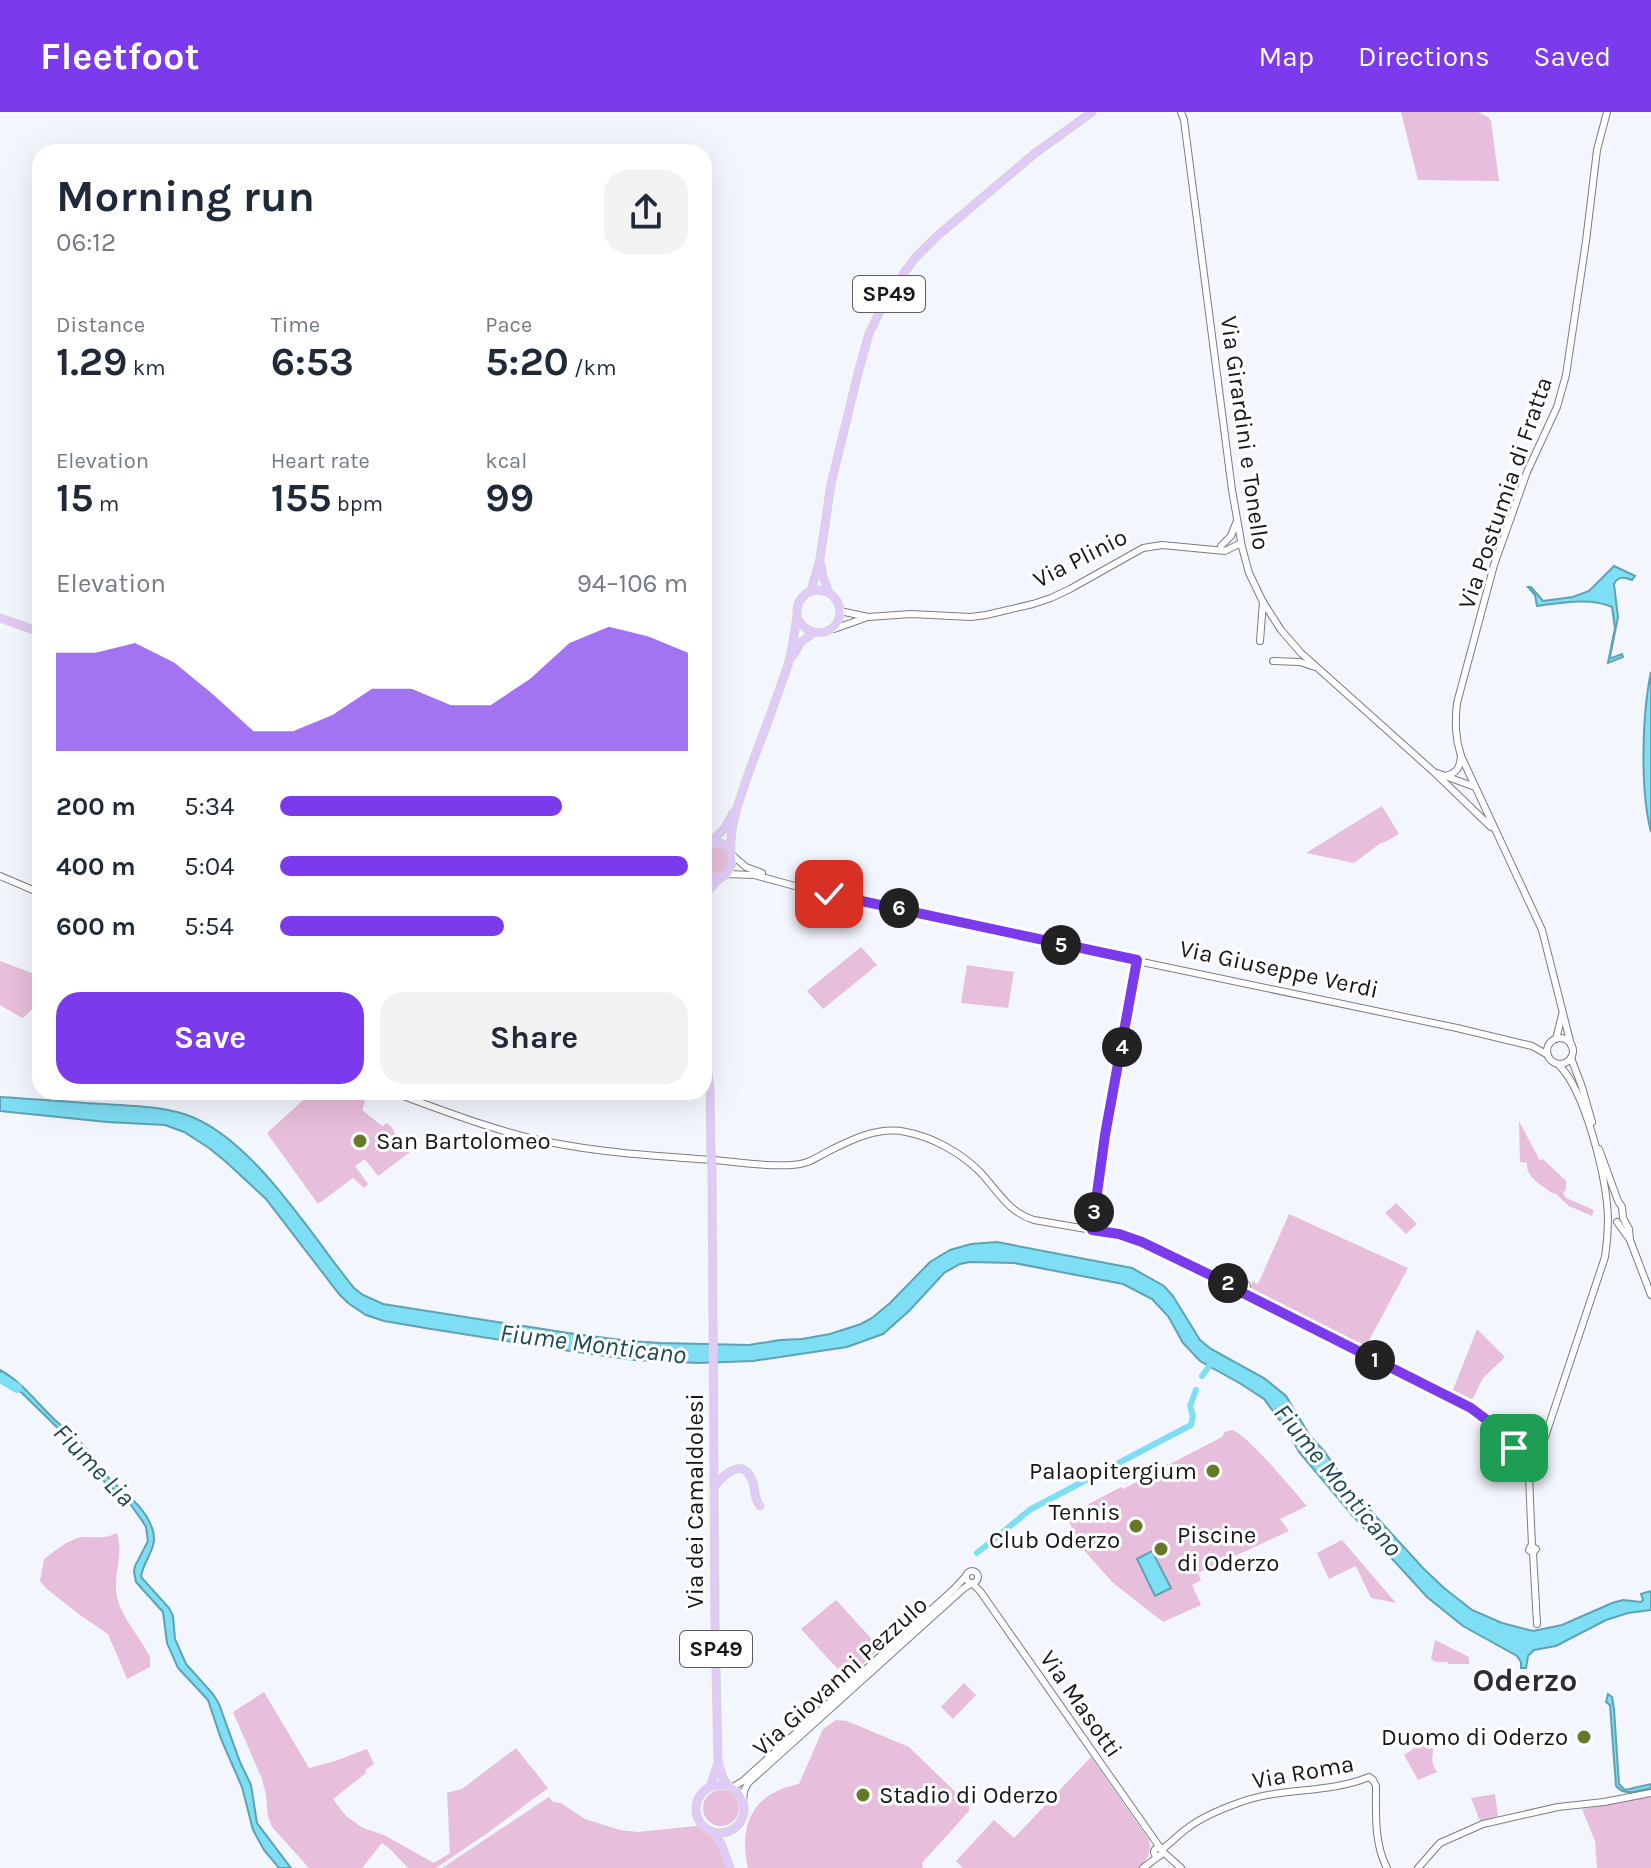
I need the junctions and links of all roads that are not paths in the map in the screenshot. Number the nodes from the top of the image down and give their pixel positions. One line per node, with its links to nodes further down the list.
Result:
1 (1092, 112): 7 (main road, SP49)
2 (1183, 112): 4 (street, Via Girardini e Tonello)
3 (1607, 112): 23 (street, Via Postumia di Fratta)
4 (1237, 519): 5 (street, Via Girardini e Tonello); 6 (street)
5 (1241, 543): 6 (street, Via Plinio); 8 (street, Via Girardini e Tonello)
6 (1220, 549): 8 (street); 14 (street, Via Plinio)
7 (820, 559): 9 (main road, SP49); 10 (main road, SP49)
8 (1246, 564): 11 (street, Via Girardini e Tonello)
9 (811, 591): 10 (main road); 13 (main road, SP49)
10 (829, 593): 12 (main road, SP49)
11 (1263, 602): 19 (street); 22 (street, Via Girardini e Tonello)
12 (840, 611): 14 (street, Via Plinio); 17 (main road)
13 (797, 617): 18 (main road); 21 (main road, SP49)
14 (868, 617): 17 (street, Via Plinio)
15 (0, 618): 16 (main road)
16 (32, 629)
17 (829, 630): 18 (main road)
18 (813, 633): 21 (main road, SP49)
19 (1260, 641)
20 (1273, 661): 22 (street)
21 (788, 662): 28 (main road, SP49)
22 (1318, 669): 24 (street, Via Girardini e Tonello)
23 (1461, 756): 25 (street); 26 (street, Via Postumia di Fratta)
24 (1435, 773): 25 (street, Via Girardini e Tonello); 27 (street, Via Girardini e Tonello)
25 (1445, 776): 26 (street, Via Girardini e Tonello)
26 (1475, 787): 27 (street); 29 (street, Via Postumia di Fratta)
27 (1455, 792): 29 (street, Via Girardini e Tonello)
28 (738, 804): 30 (main road, SP49); 32 (main road, SP49)
29 (1498, 836): 40 (street, Via Postumia di Fratta)
30 (712, 840)
31 (712, 844): 32 (main road, SP49)
32 (731, 854): 34 (main road, SP49); 36 (street, Via Giuseppe Verdi)
33 (0, 876): 38 (street)
34 (723, 876): 35 (main road); 36 (street, Via Giuseppe Verdi); 37 (main road, SP49)
35 (712, 878)
36 (784, 882): 39 (street, Via Giuseppe Verdi)
37 (712, 887)
38 (32, 890)
39 (1137, 960): 44 (street, Via Giuseppe Verdi); 54 (street)
40 (1563, 1012): 41 (street); 43 (street, Via Postumia di Fratta)
41 (1556, 1039): 42 (street); 43 (street)
42 (1549, 1044): 44 (street, Via Giuseppe Verdi); 45 (street)
43 (1571, 1045): 46 (street)
44 (1532, 1046): 45 (street, Via Giuseppe Verdi)
45 (1548, 1055): 47 (street)
46 (1571, 1058): 47 (street); 50 (street)
47 (1558, 1064): 51 (street)
48 (414, 1100): 54 (street)
49 (710, 1100): 60 (main road, Via dei Camaldolesi / SP49, bridge)
50 (1618, 1201): 51 (street); 53 (street)
51 (1607, 1205): 52 (street)
52 (1608, 1215): 53 (street); 55 (street)
53 (1619, 1221): 55 (street); 56 (street)
54 (1092, 1230): 57 (street)
55 (1608, 1232): 58 (street)
56 (1651, 1295)
57 (1525, 1467): 58 (street); 59 (street)
58 (1533, 1467): 59 (street)
59 (1529, 1476): 63 (street)
60 (714, 1488): 61 (main road); 64 (main road, Via dei Camaldolesi / SP49)
61 (760, 1506)
62 (975, 1581): 66 (street, Via Giovanni Pezzulo); 68 (street, Via Giovanni Pezzulo); 71 (street, Via Masotti)
63 (1537, 1624)
64 (718, 1761): 65 (main road, Via dei Camaldolesi / SP49); 66 (main road, Via dei Camaldolesi / SP49)
65 (710, 1787): 66 (main road); 70 (main road, SP49)
66 (729, 1787): 68 (main road, SP49)
67 (1651, 1793): 76 (street)
68 (743, 1802): 69 (main road, SP49)
69 (732, 1830): 70 (main road); 72 (main road, SP49)
70 (715, 1833): 72 (main road, SP49)
71 (1158, 1852): 73 (street, Via Roma); 74 (street, Via Masotti); 75 (street, Via Roma)
72 (729, 1865)
73 (1145, 1866)
74 (1181, 1868)
75 (1387, 1868)
76 (1418, 1868)

